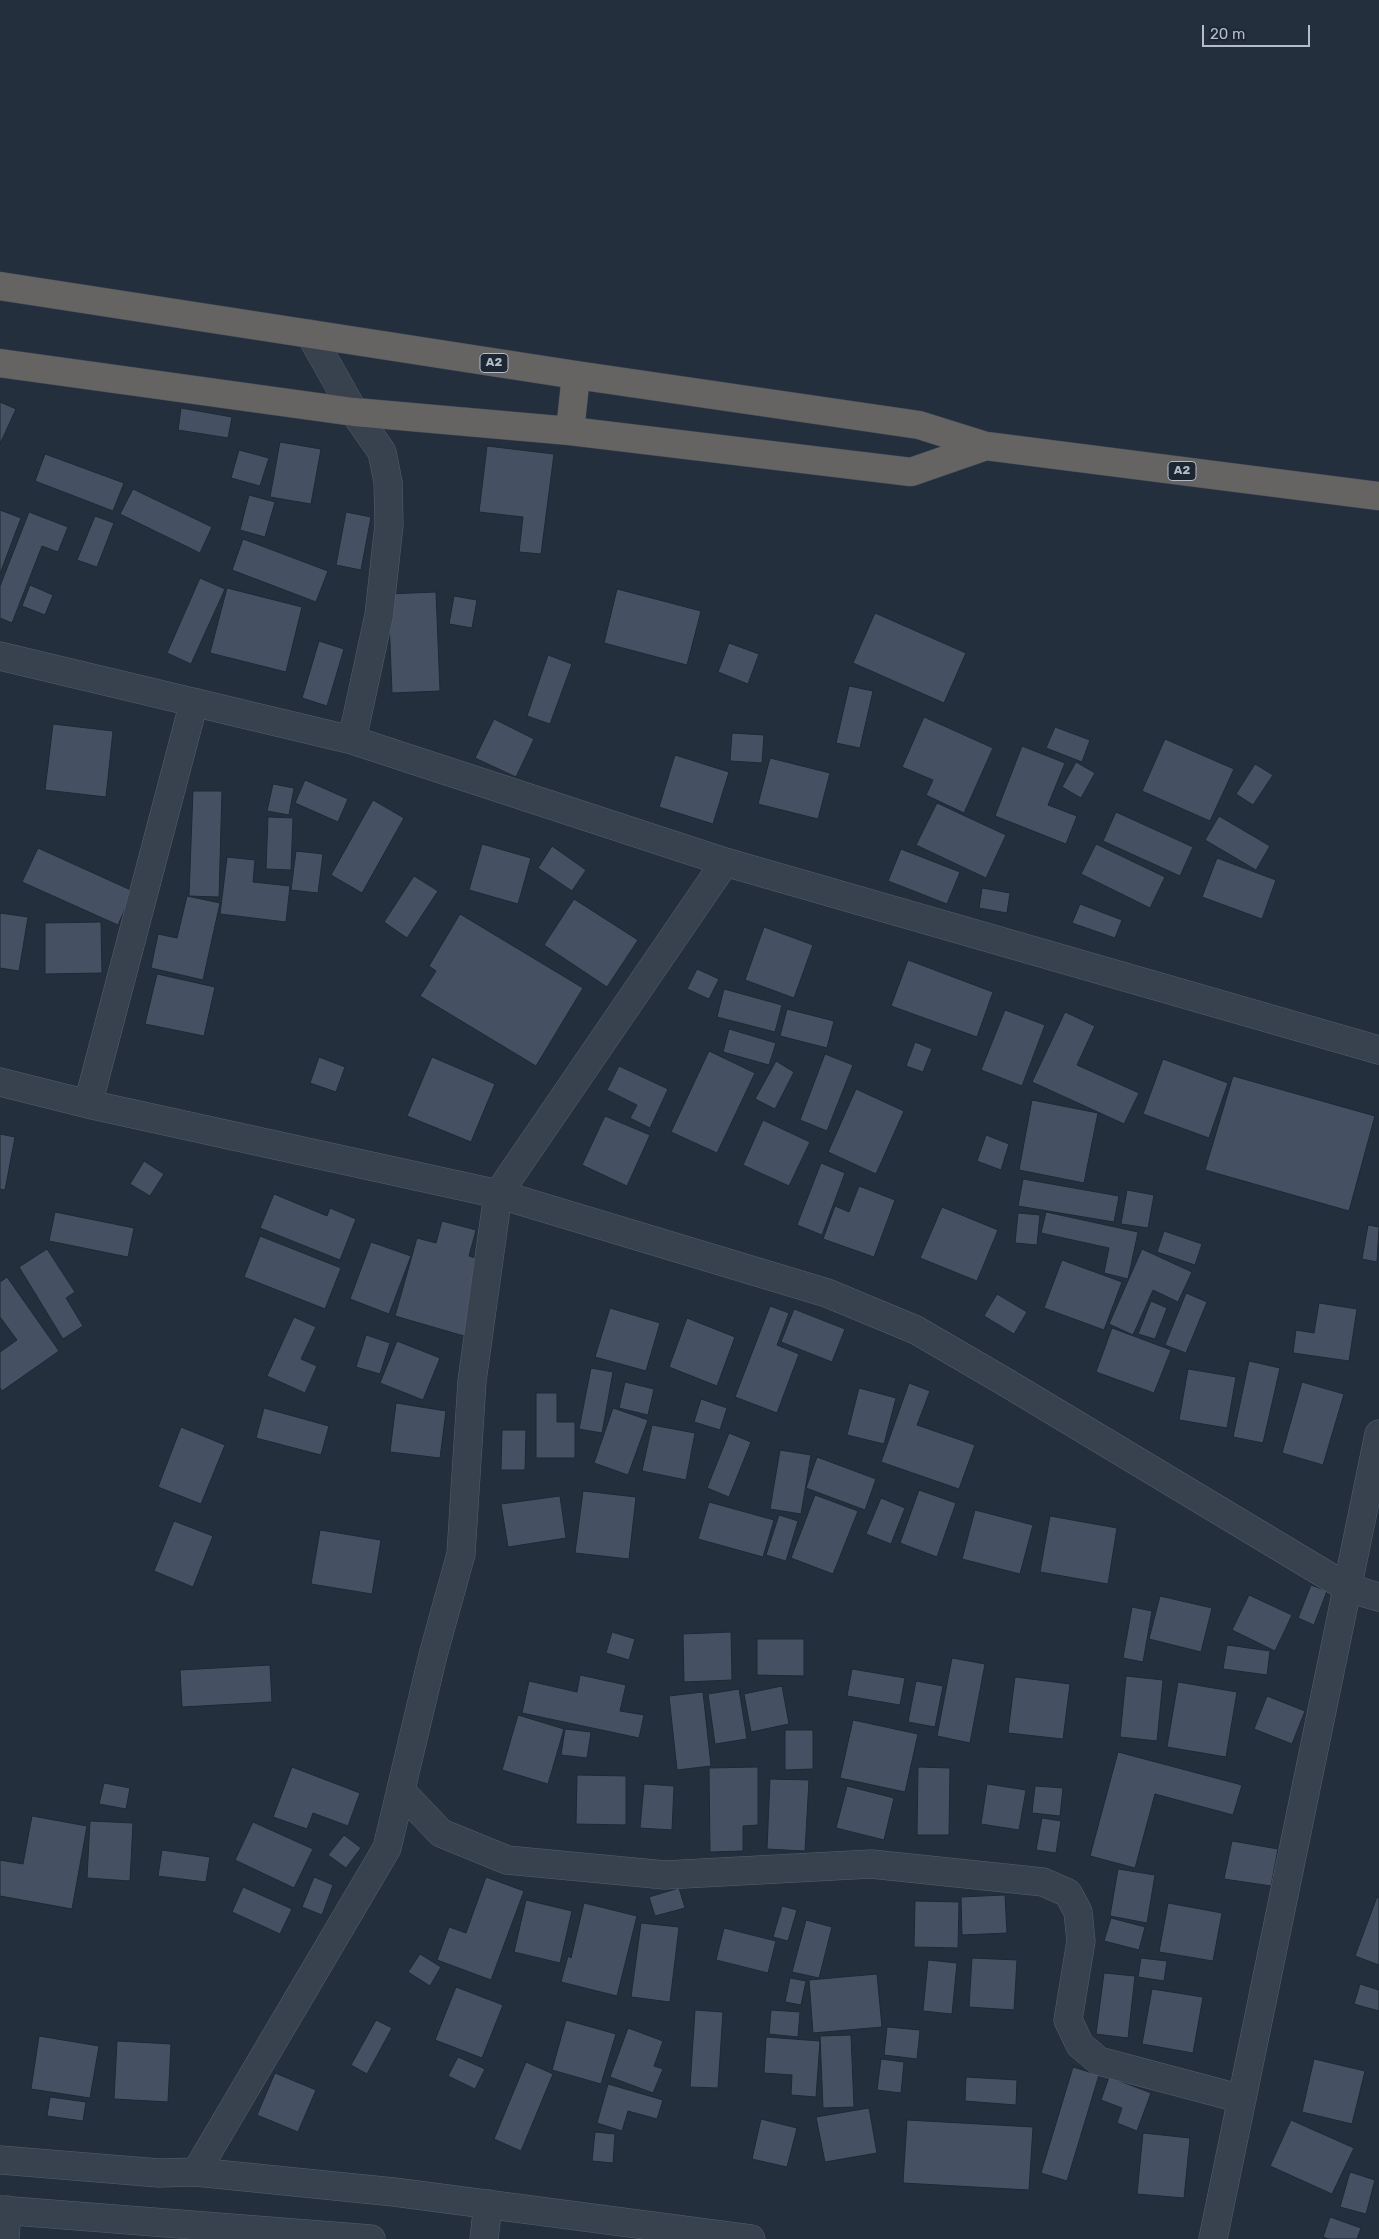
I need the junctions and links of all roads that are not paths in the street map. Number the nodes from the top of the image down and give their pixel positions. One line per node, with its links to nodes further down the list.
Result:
1 (0, 286): 2 (highway, A2)
2 (310, 334): 4 (highway, A2); 5 (street)
3 (0, 363): 5 (highway, A2)
4 (576, 376): 6 (highway); 7 (highway, A2)
5 (354, 412): 6 (highway, A2); 11 (street)
6 (570, 431): 7 (highway, A2)
7 (986, 446): 8 (highway, A2)
8 (1379, 496)
9 (0, 656): 10 (street)
10 (194, 702): 11 (street); 15 (street)
11 (352, 740): 12 (street)
12 (725, 862): 13 (street); 16 (street)
13 (1379, 1050)
14 (0, 1082): 15 (street)
15 (88, 1104): 16 (street)
16 (498, 1194): 18 (street); 20 (street)
17 (1379, 1434): 18 (street)
18 (1348, 1588): 19 (street); 21 (street)
19 (1379, 1597)
20 (401, 1792): 21 (street); 23 (street)
21 (1242, 2100): 30 (street)
22 (0, 2160): 23 (street)
23 (196, 2172): 24 (street)
24 (488, 2204): 28 (street); 29 (street)
25 (3, 2210): 26 (street); 27 (street)
26 (6, 2239)
27 (371, 2239)
28 (484, 2239)
29 (751, 2239)
30 (1213, 2239)

